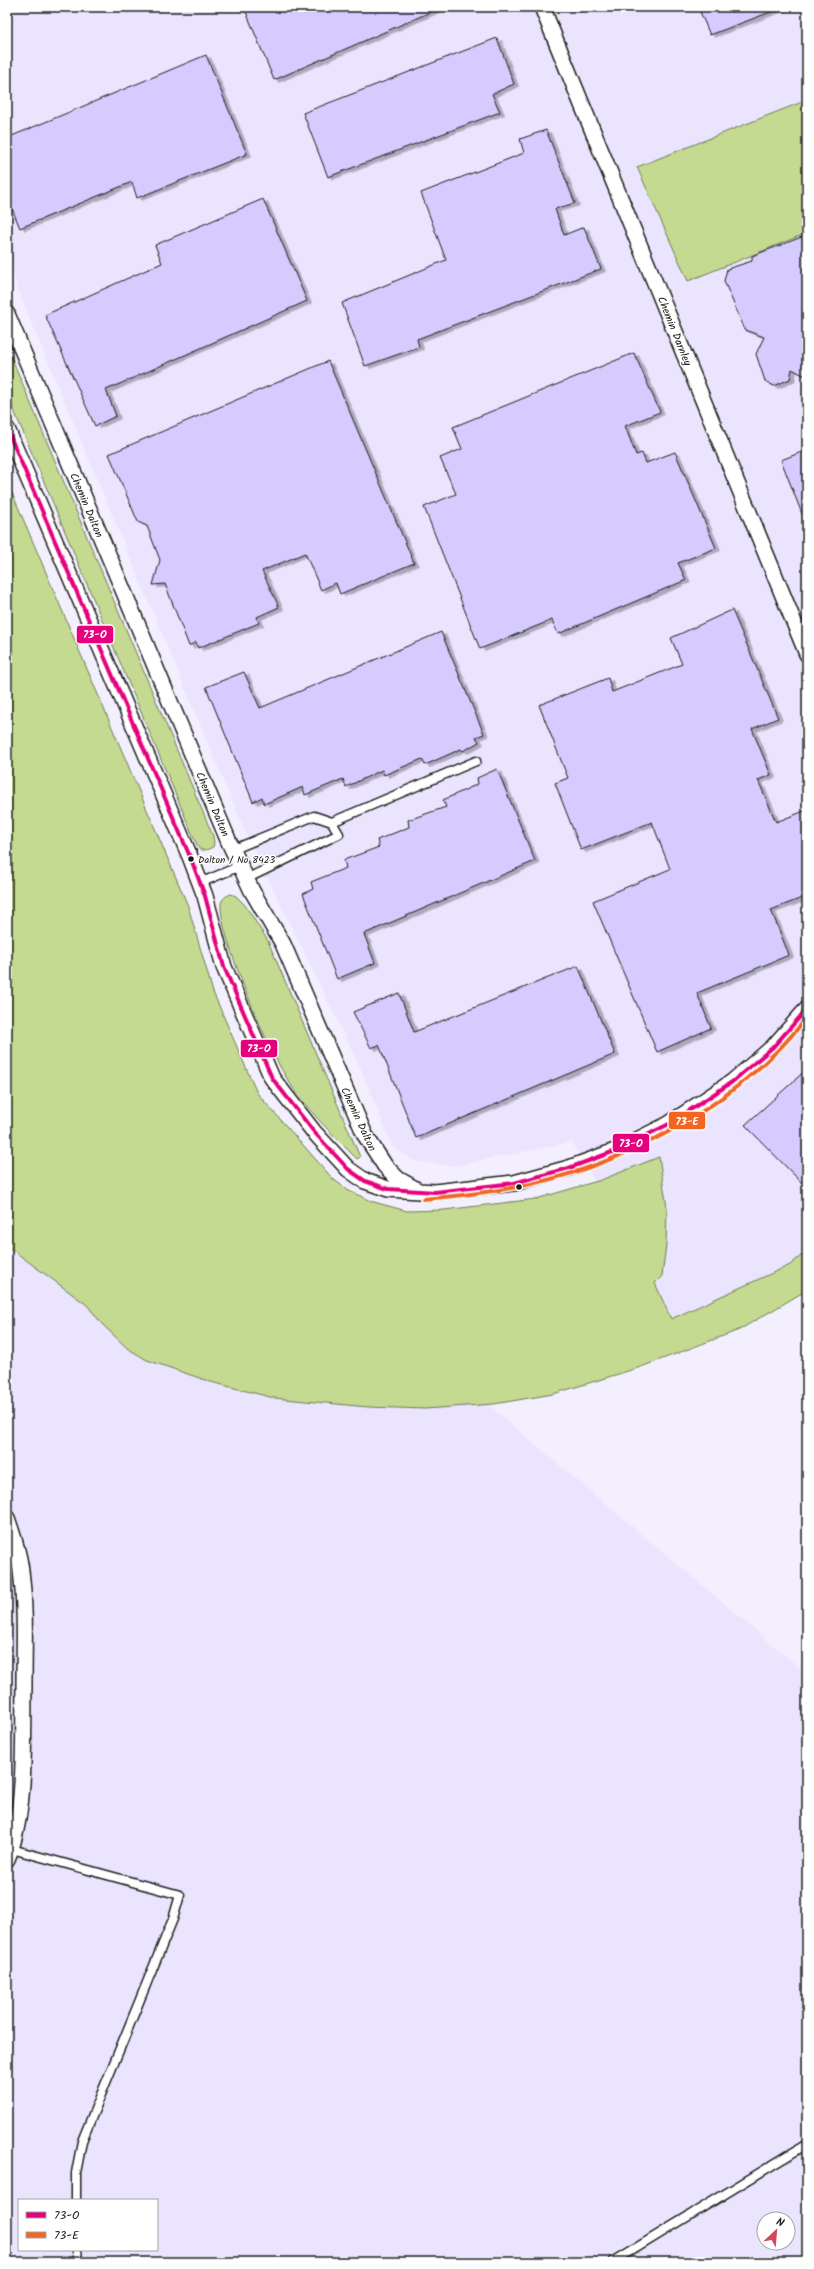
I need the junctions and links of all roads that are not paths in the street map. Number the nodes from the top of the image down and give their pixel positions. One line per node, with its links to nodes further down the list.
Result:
1 (542, 7): 4 (street, Chemin Darnley)
2 (7, 314): 7 (street, Chemin Dalton)
3 (7, 429): 10 (street)
4 (807, 654)
5 (476, 761): 6 (lane)
6 (332, 822): 7 (lane); 9 (lane)
7 (232, 850): 8 (street, Chemin Dalton)
8 (240, 866): 9 (street, Chemin Dalton); 10 (lane)
9 (246, 879): 12 (street, Chemin Dalton)
10 (200, 883): 12 (street)
11 (807, 1009): 12 (street)
12 (422, 1193)
13 (7, 1518): 14 (street)
14 (8, 1852): 16 (lane)
15 (807, 2144): 19 (lane)
16 (76, 2199)
17 (77, 2251): 18 (lane)
18 (78, 2262)
19 (613, 2262)

